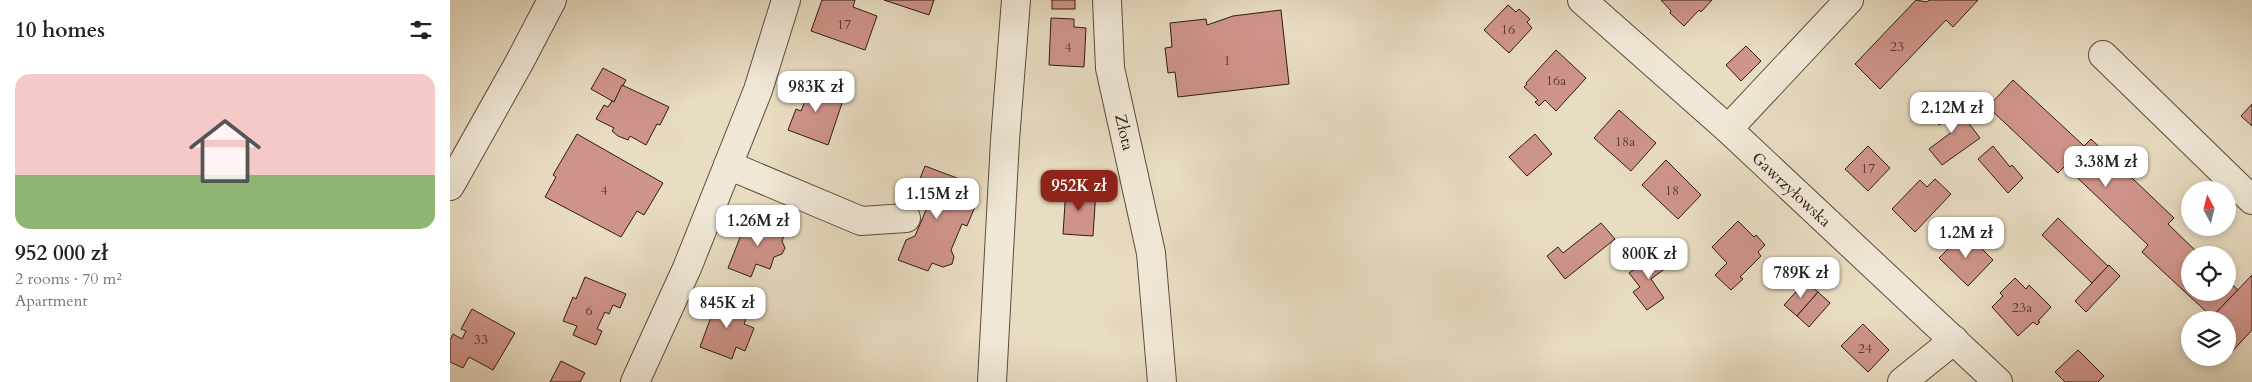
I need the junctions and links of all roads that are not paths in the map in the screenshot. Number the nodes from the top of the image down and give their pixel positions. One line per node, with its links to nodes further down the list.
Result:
1 (552, 0): 10 (street)
2 (786, 0): 9 (street)
3 (1016, 0): 15 (street)
4 (1107, 0): 16 (street, Złota)
5 (1582, 0): 8 (street, Gawrzyłowska)
6 (1849, 0): 8 (street)
7 (2103, 55): 11 (street)
8 (1728, 130): 13 (street, Gawrzyłowska)
9 (728, 165): 12 (street); 14 (street)
10 (450, 186)
11 (2252, 200)
12 (906, 218)
13 (1954, 340): 17 (street); 18 (street, Gawrzyłowska)
14 (635, 382)
15 (992, 382)
16 (1162, 382)
17 (1902, 382)
18 (1998, 382)

